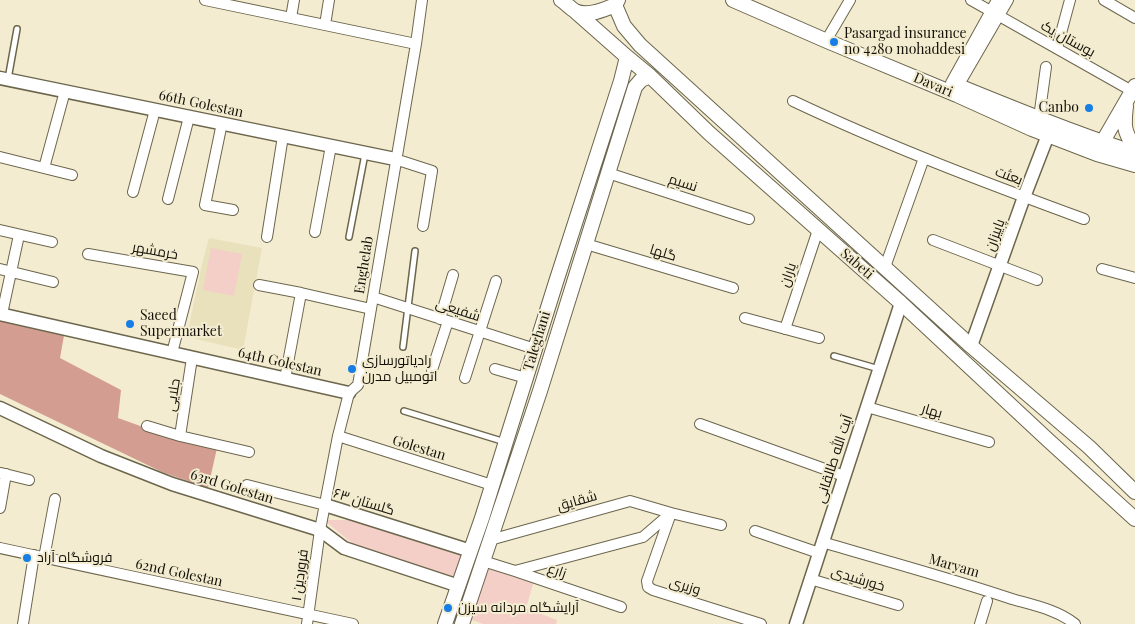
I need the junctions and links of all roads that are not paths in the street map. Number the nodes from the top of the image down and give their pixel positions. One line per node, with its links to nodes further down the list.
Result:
1 (205, 0): 17 (street)
2 (294, 0): 17 (street)
3 (329, 0): 19 (street)
4 (422, 0): 22 (street, Enghelab)
5 (561, 0): 15 (main road, Sabeti)
6 (733, 0): 38 (main road, Davari)
7 (754, 0): 21 (main road, Davari)
8 (850, 0): 21 (street)
9 (972, 0): 16 (street, بوستان یک)
10 (997, 0): 16 (street)
11 (1008, 0): 16 (street)
12 (1070, 0): 23 (street)
13 (1104, 0): 18 (street)
14 (616, 3): 15 (main road); 55 (main road, Sabeti)
15 (576, 12): 24 (main road, Sabeti)
16 (995, 13): 23 (street, بوستان یک); 29 (street)
17 (291, 18): 19 (street)
18 (1135, 18)
19 (325, 26): 22 (street)
20 (17, 29): 27 (lane)
21 (830, 34): 29 (main road, Davari)
22 (416, 44): 47 (street, Enghelab)
23 (1057, 48): 32 (street, بوستان یک)
24 (627, 57): 26 (main road, Sabeti); 28 (main road, Taleghani)
25 (1046, 67): 36 (street)
26 (650, 76): 30 (main road); 60 (main road, Sabeti)
27 (4, 79): 31 (street, 66th Golestan)
28 (621, 81): 30 (main road); 97 (main road, Taleghani)
29 (954, 84): 36 (main road, Davari)
30 (635, 87): 50 (main road, Taleghani)
31 (65, 91): 34 (street, 66th Golestan); 49 (street)
32 (1131, 93): 41 (main road); 42 (main road)
33 (793, 101): 46 (street, بعثت)
34 (155, 110): 35 (street, 66th Golestan); 52 (street)
35 (189, 117): 37 (street, 66th Golestan); 54 (street)
36 (1039, 118): 42 (main road, Davari)
37 (222, 123): 39 (street, 66th Golestan); 56 (street)
38 (1048, 135): 42 (main road, Davari); 53 (street, پاییزان)
39 (283, 136): 40 (street, 66th Golestan); 65 (street)
40 (331, 146): 43 (street, 66th Golestan); 63 (street)
41 (1135, 147)
42 (1100, 148): 44 (main road, Davari); 48 (main road, Davari)
43 (365, 153): 47 (street, 66th Golestan); 66 (lane)
44 (1135, 154)
45 (0, 157): 49 (street)
46 (924, 158): 53 (street, بعثت); 73 (street)
47 (395, 159): 61 (street); 85 (street, Enghelab)
48 (1135, 165)
49 (44, 168): 51 (street)
50 (608, 173): 57 (street, نسیم); 69 (main road, Taleghani)
51 (72, 175)
52 (133, 192)
53 (1024, 197): 59 (street, بعثت); 72 (street, پاییزان)
54 (168, 199)
55 (820, 208): 58 (main road, Sabeti); 60 (main road)
56 (233, 210)
57 (750, 219)
58 (830, 219): 60 (main road); 73 (main road, Sabeti)
59 (1084, 219)
60 (813, 225): 86 (main road, Sabeti); 92 (street, یاران)
61 (423, 226)
62 (0, 230): 64 (street)
63 (315, 232)
64 (19, 235): 68 (street); 76 (street)
65 (266, 237)
66 (350, 237)
67 (933, 240): 72 (street)
68 (52, 242)
69 (586, 244): 83 (street, گلها); 135 (main road, Taleghani)
70 (415, 252): 88 (lane)
71 (88, 254): 98 (street, خرمشهر)
72 (1000, 266): 79 (street); 95 (street, پاییزان)
73 (885, 267): 95 (main road, Sabeti)
74 (0, 269): 76 (street)
75 (1102, 269): 78 (street)
76 (11, 272): 81 (street); 89 (street)
77 (453, 276): 91 (street)
78 (1135, 278)
79 (1037, 280)
80 (496, 281): 93 (street)
81 (53, 282)
82 (259, 285): 84 (street)
83 (732, 288)
84 (301, 293): 87 (street); 106 (street)
85 (373, 297): 87 (street, Enghelab); 88 (street, شفیعی)
86 (901, 303): 102 (street, آیت الله طالقانی); 118 (main road, Sabeti)
87 (371, 308): 107 (street, Enghelab)
88 (408, 308): 91 (street, شفیعی); 96 (lane)
89 (1, 314): 98 (street, 64th Golestan)
90 (745, 318): 92 (street)
91 (444, 320): 93 (street, شفیعی); 103 (street)
92 (785, 329): 94 (street)
93 (480, 332): 97 (street, شفیعی); 104 (street)
94 (819, 338)
95 (971, 346): 117 (main road, Sabeti)
96 (403, 347)
97 (535, 349): 105 (main road, Taleghani)
98 (172, 353): 100 (street, 64th Golestan)
99 (834, 356): 102 (lane)
100 (192, 358): 106 (street, 64th Golestan); 113 (street, جلایی)
101 (495, 369): 105 (street)
102 (879, 369): 108 (street, آیت الله طالقانی)
103 (432, 370)
104 (465, 378)
105 (526, 378): 115 (main road, Taleghani)
106 (285, 379): 107 (street, 64th Golestan)
107 (349, 393): 114 (street, Enghelab)
108 (867, 407): 116 (street, بهار); 121 (street, آیت الله طالقانی)
109 (0, 408): 133 (street, 63rd Golestan)
110 (404, 411): 115 (lane)
111 (700, 424): 121 (street)
112 (147, 426): 113 (street, جلایی)
113 (180, 436): 119 (street, جلایی)
114 (338, 436): 124 (street, Golestan); 128 (street, Enghelab)
115 (506, 442): 124 (main road, Taleghani)
116 (990, 442)
117 (1089, 447): 118 (main road); 126 (main road, Sabeti)
118 (1059, 449): 125 (main road, Sabeti)
119 (249, 452)
120 (3, 473): 122 (street); 129 (street)
121 (844, 476): 137 (street, آیت الله طالقانی)
122 (29, 480)
123 (247, 485): 128 (street, گلستان ۶۳)
124 (492, 485): 138 (main road, Taleghani)
125 (1102, 488): 126 (main road); 131 (main road, Sabeti)
126 (1135, 492)
127 (55, 499): 140 (street)
128 (325, 505): 133 (street, Enghelab); 138 (street, گلستان ۶۳)
129 (0, 508)
130 (671, 513): 132 (street, شقایق); 135 (street, شقایق); 142 (street); 153 (street, وزیری)
131 (1135, 518)
132 (721, 525)
133 (320, 530): 144 (street, 63rd Golestan); 148 (street, فروردین ۱)
134 (755, 531): 137 (street, Maryam)
135 (490, 540): 141 (main road, Taleghani)
136 (0, 548): 139 (street, 62nd Golestan)
137 (821, 548): 143 (street, آیت الله طالقانی); 156 (street, Maryam)
138 (471, 551): 144 (main road, Taleghani)
139 (34, 555): 140 (street, 62nd Golestan); 149 (street)
140 (44, 558): 148 (street, 62nd Golestan)
141 (483, 561): 142 (street, زارع); 152 (main road, Taleghani)
142 (516, 571): 147 (street, زارع)
143 (810, 579): 146 (street, خورشیدی); 154 (street, آیت الله طالقانی)
144 (458, 586): 151 (main road, Taleghani)
145 (987, 601): 155 (street)
146 (898, 605)
147 (621, 608)
148 (307, 619): 150 (street, 62nd Golestan)
149 (23, 624)
150 (353, 624)
151 (445, 624)
152 (462, 624)
153 (761, 624)
154 (796, 624)
155 (980, 624)
156 (1076, 624)

